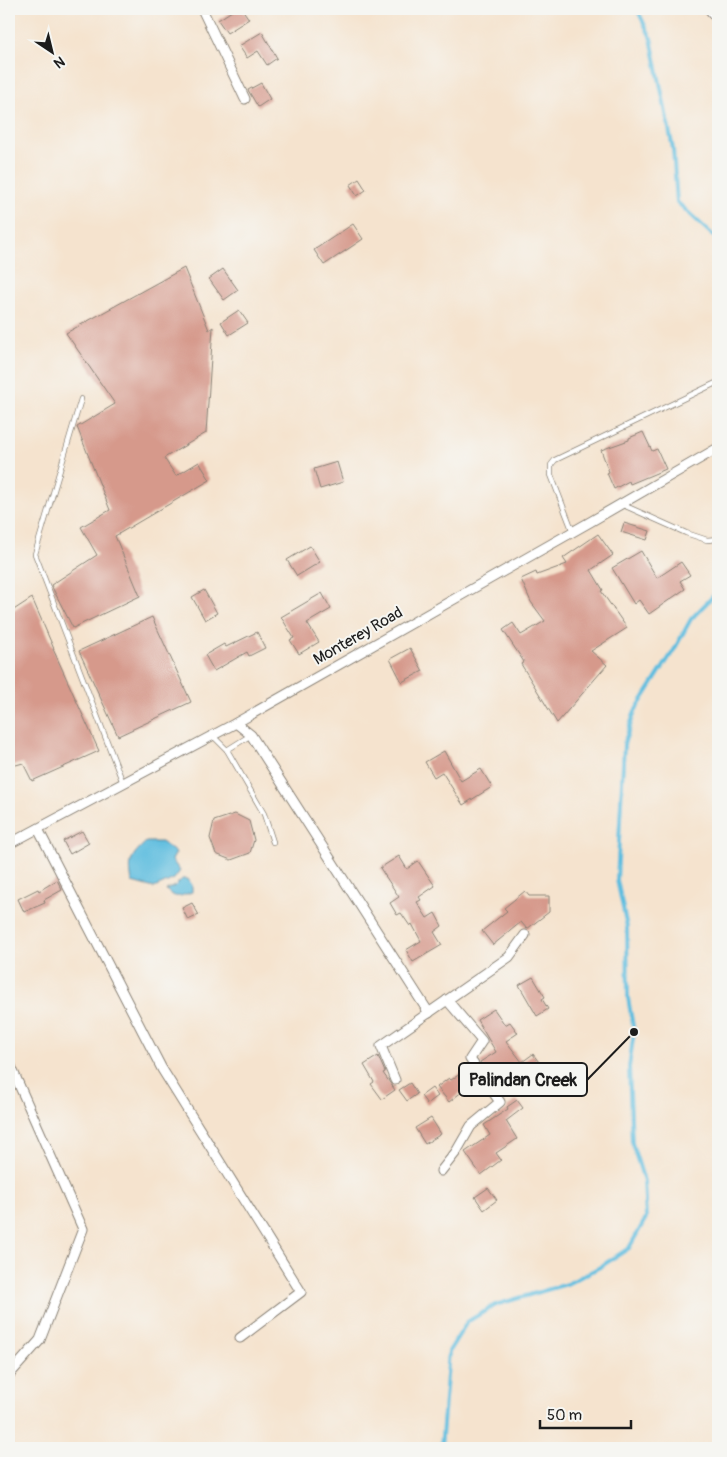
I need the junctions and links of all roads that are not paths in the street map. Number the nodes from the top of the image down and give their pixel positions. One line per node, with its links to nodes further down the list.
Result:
1 (202, 9): 4 (street)
2 (709, 9): 3 (street)
3 (718, 20)
4 (245, 99)
5 (718, 382): 9 (lane)
6 (81, 399): 15 (lane)
7 (718, 448): 8 (street, Monterey Road)
8 (621, 504): 9 (street, Monterey Road); 10 (lane)
9 (573, 532): 11 (street, Monterey Road)
10 (718, 539)
11 (236, 723): 12 (street, Monterey Road); 13 (street)
12 (212, 735): 14 (lane); 15 (street, Monterey Road)
13 (250, 735): 14 (lane); 21 (street)
14 (227, 750): 17 (lane)
15 (123, 783): 16 (street, Monterey Road)
16 (38, 829): 18 (street, Monterey Road); 25 (street)
17 (273, 842)
18 (9, 844)
19 (525, 935): 20 (street)
20 (447, 1000): 21 (street); 24 (street)
21 (429, 1013): 23 (street)
22 (9, 1062): 26 (street)
23 (395, 1080)
24 (441, 1171)
25 (240, 1338)
26 (9, 1375)

